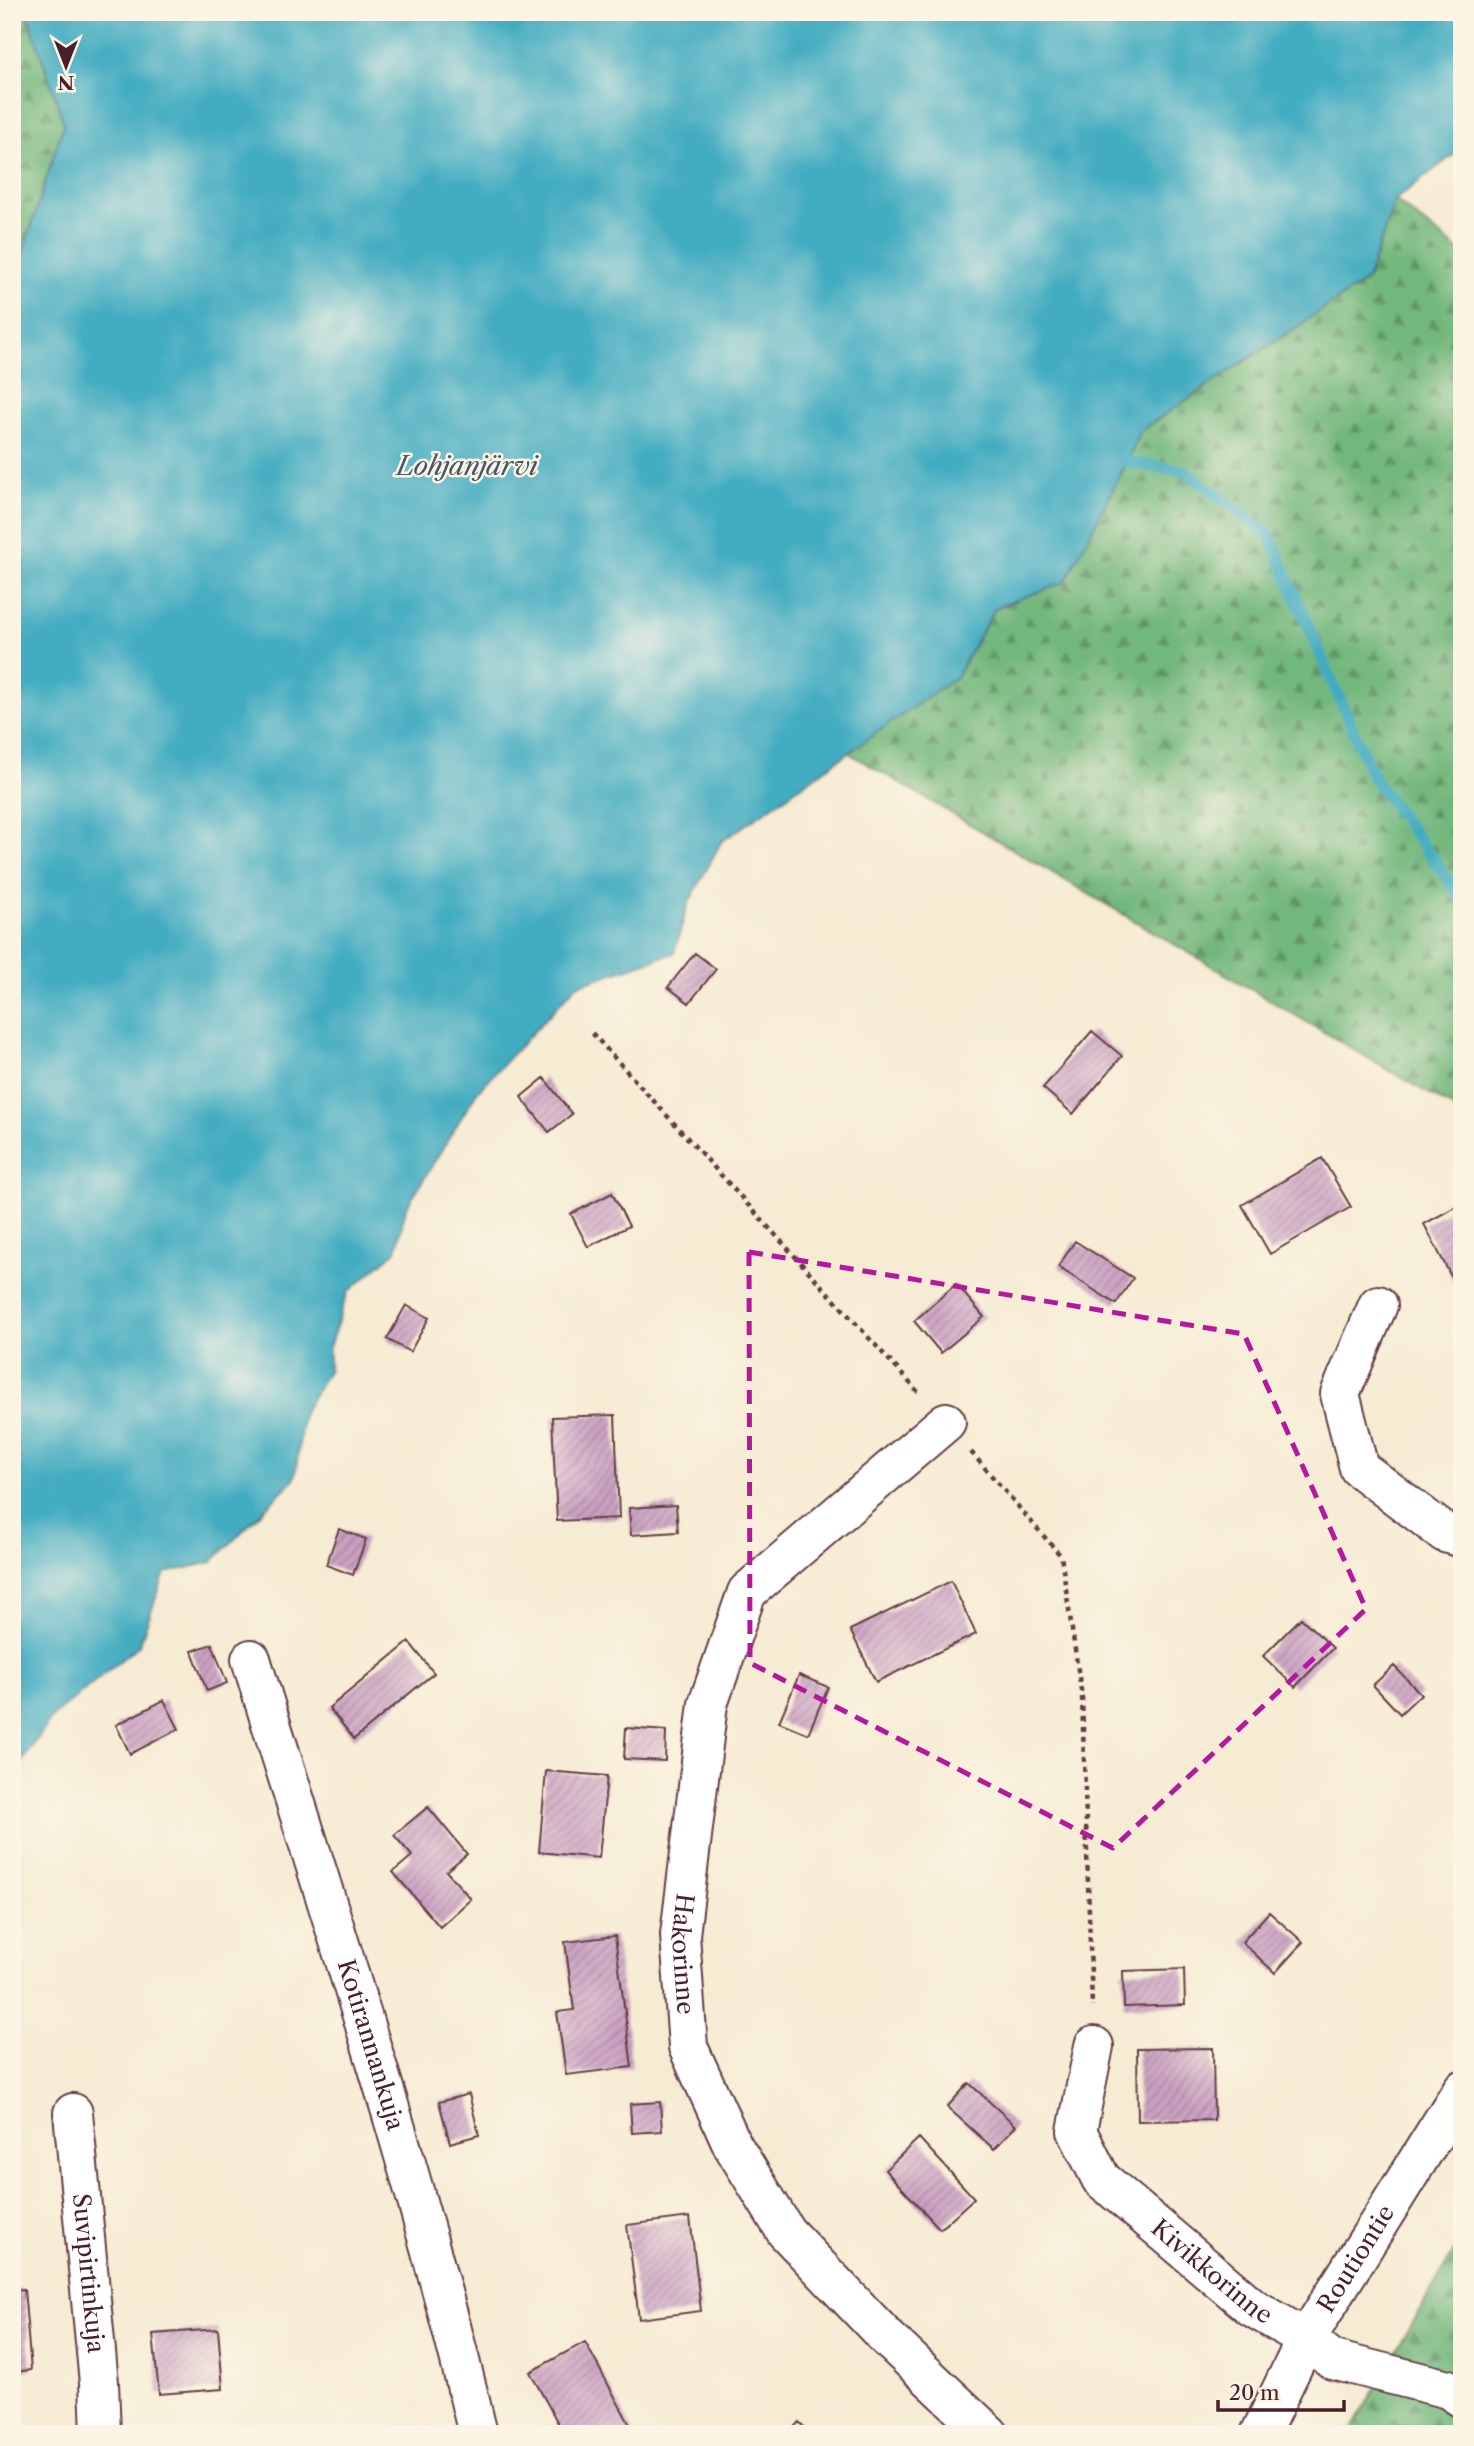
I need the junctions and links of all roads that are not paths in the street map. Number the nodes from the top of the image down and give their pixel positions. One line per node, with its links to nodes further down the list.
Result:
1 (1378, 1305): 3 (street)
2 (946, 1422): 12 (street, Hakorinne)
3 (1462, 1538)
4 (251, 1659): 11 (street, Kotirannankuja)
5 (1094, 2046): 8 (street, Kivikkorinne)
6 (1462, 2090): 8 (street, Routiontie)
7 (73, 2113): 10 (street, Suvipirtinkuja)
8 (1306, 2339): 9 (street, Kivikkorinne); 13 (street, Routiontie)
9 (1462, 2398)
10 (101, 2434)
11 (478, 2434)
12 (989, 2434)
13 (1260, 2434)

